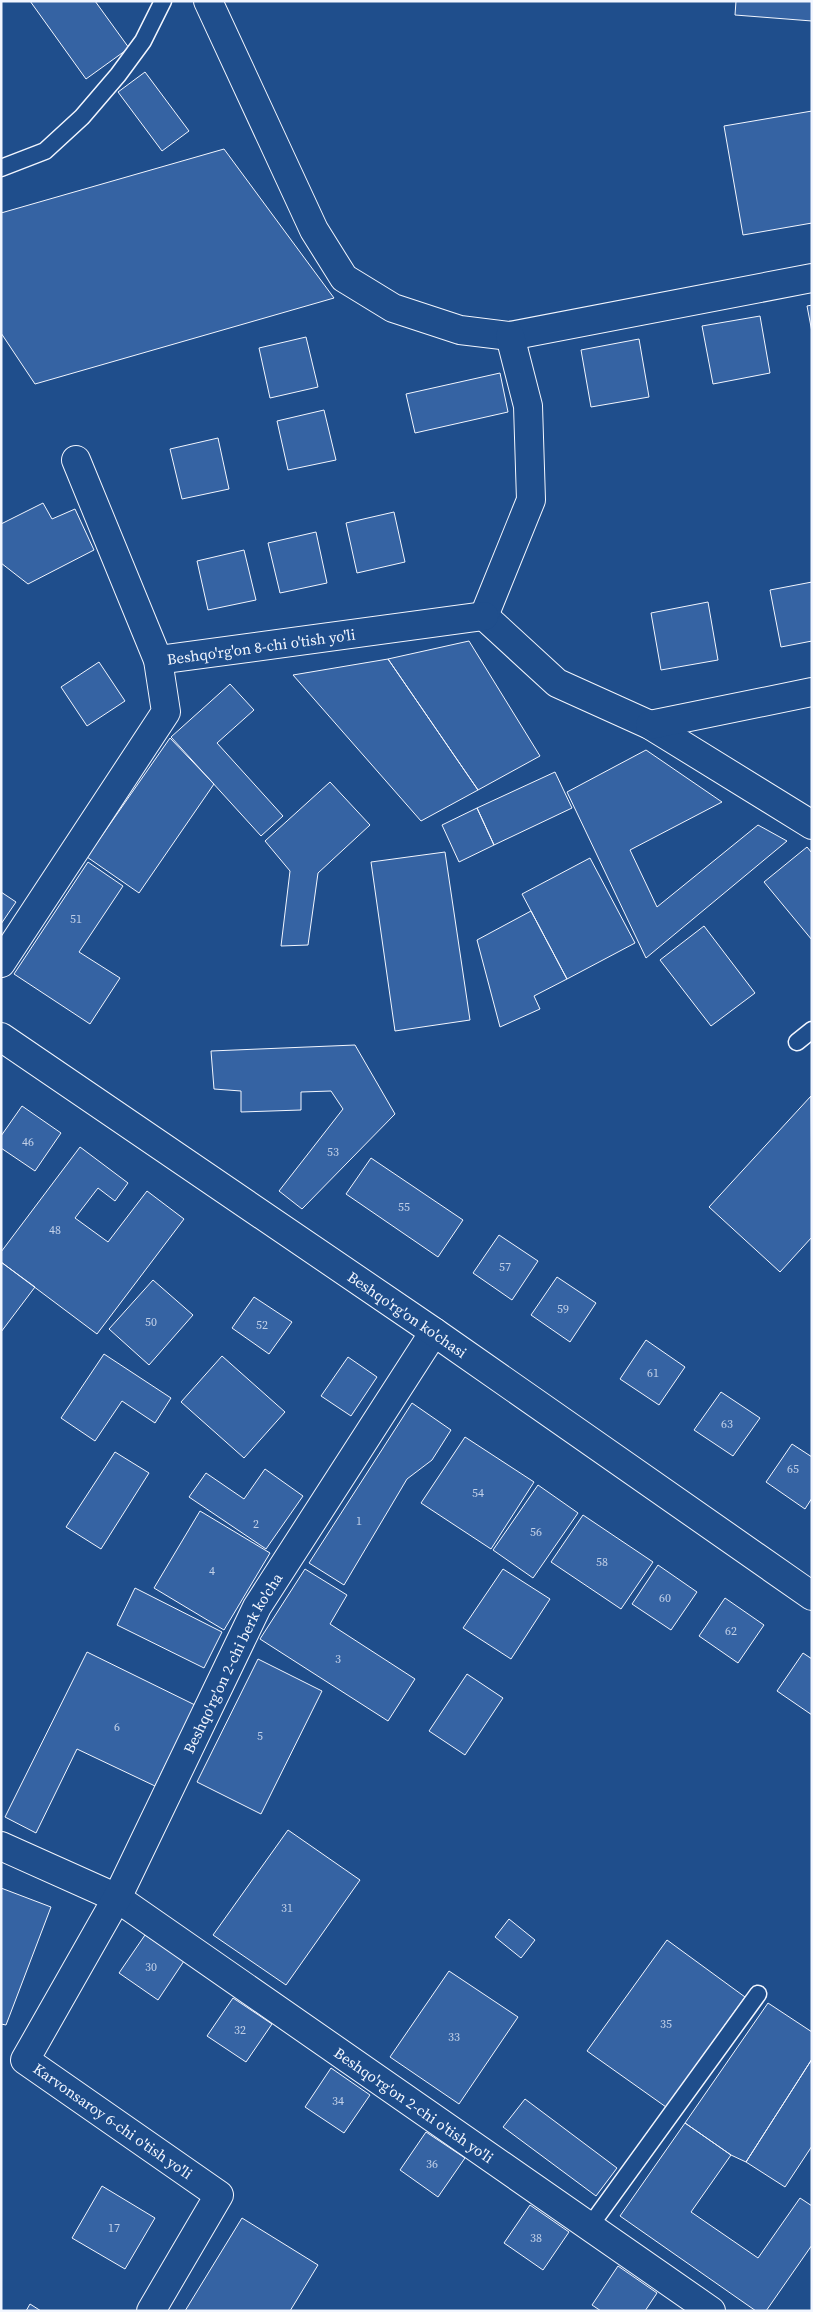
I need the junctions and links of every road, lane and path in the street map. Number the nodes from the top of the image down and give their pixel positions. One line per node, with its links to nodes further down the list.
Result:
1 (163, 1): 3 (lane)
2 (208, 1): 5 (street)
3 (1, 168)
4 (812, 278): 5 (street)
5 (510, 336): 7 (street)
6 (76, 460): 8 (street)
7 (484, 616): 8 (street, Beshqo'rg'on 8-chi o'tish yo'li); 10 (street)
8 (158, 660): 12 (street, Beshqo'rg'on 8-chi o'tish yo'li)
9 (812, 692): 10 (street)
10 (650, 725): 11 (street)
11 (812, 825)
12 (1, 963)
13 (812, 1030): 15 (lane)
14 (1, 1037): 16 (street, Beshqo'rg'on ko'chasi)
15 (797, 1042)
16 (434, 1332): 17 (street, Beshqo'rg'on ko'chasi); 19 (street, Beshqo'rg'on 2-chi berk ko'cha)
17 (812, 1596)
18 (1, 1846): 19 (street)
19 (117, 1898): 21 (street, Beshqo'rg'on 2-chi o'tish yo'li); 22 (street, Karvonsaroy 6-chi o'tish yo'li)
20 (758, 1994): 21 (lane)
21 (590, 2226): 23 (street, Beshqo'rg'on 2-chi o'tish yo'li)
22 (151, 2311)
23 (711, 2311)

